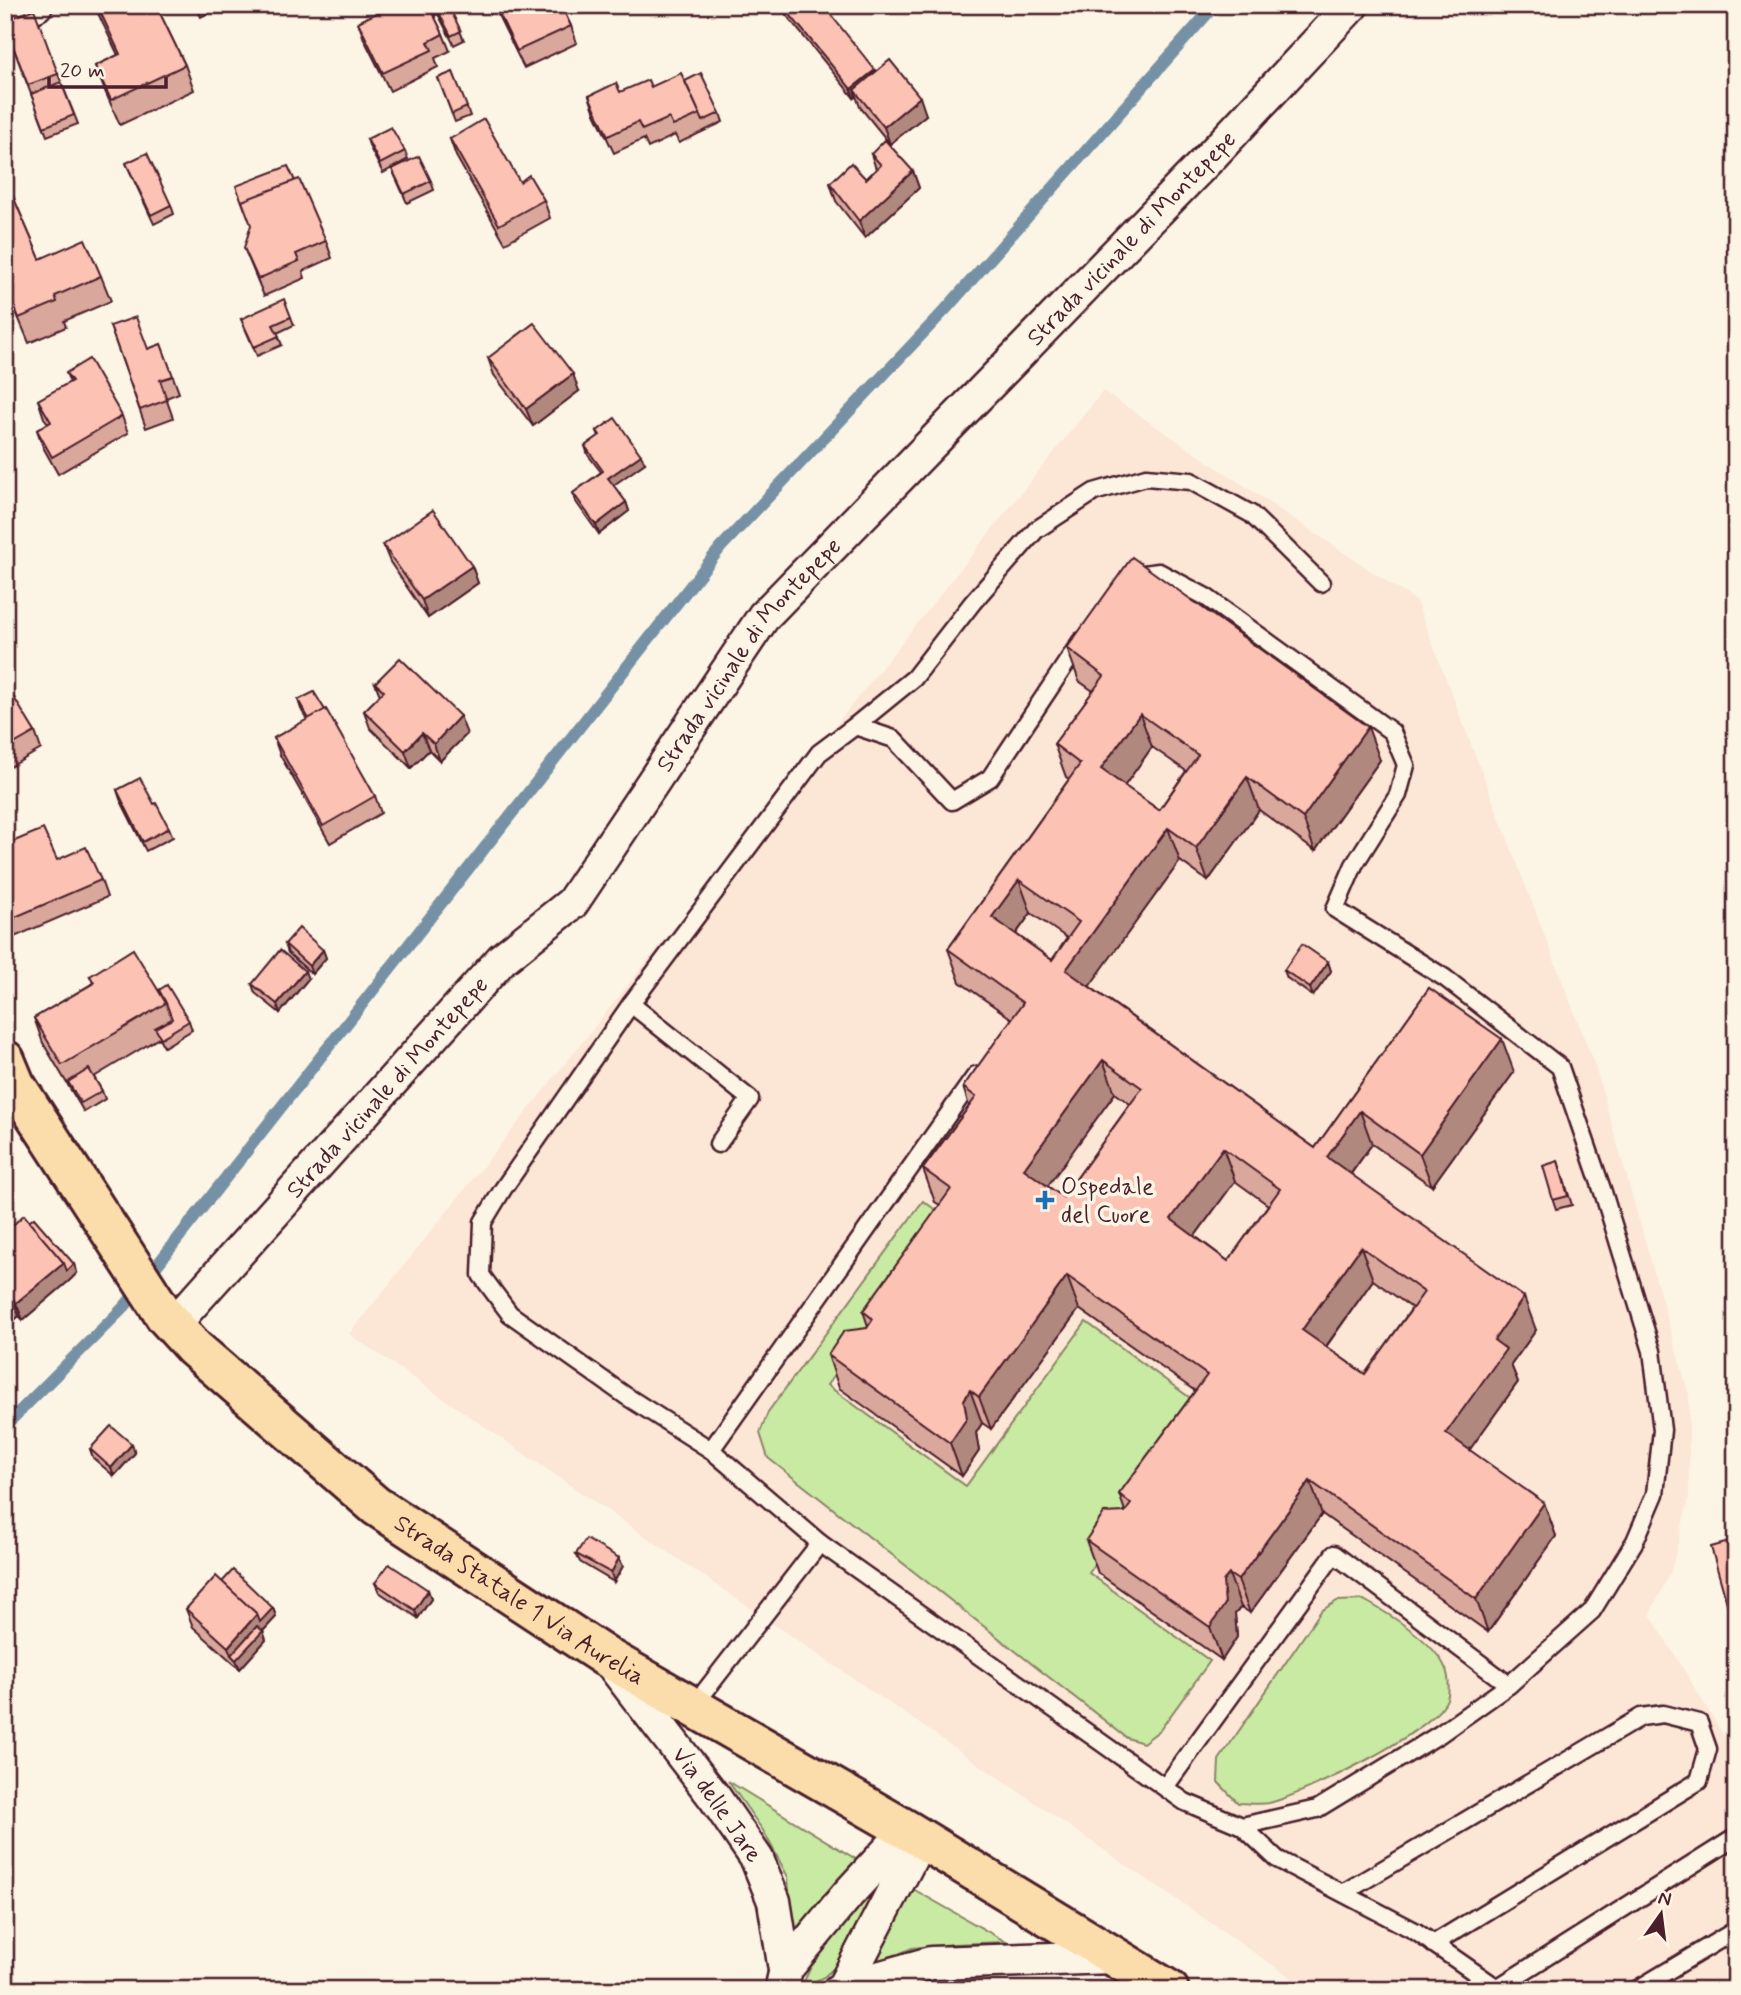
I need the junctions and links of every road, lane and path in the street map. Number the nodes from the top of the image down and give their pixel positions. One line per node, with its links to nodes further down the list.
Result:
1 (36, 5): 3 (street)
2 (1352, 5): 12 (street, Strada vicinale di Montepepe)
3 (5, 18)
4 (1124, 576): 16 (lane)
5 (1321, 583): 7 (lane)
6 (1087, 632): 7 (lane)
7 (855, 726): 8 (lane)
8 (631, 1004): 11 (lane); 13 (lane)
9 (5, 1060): 12 (main road, Strada Statale 1 Via Aurelia)
10 (985, 1063): 13 (lane)
11 (718, 1144)
12 (169, 1320): 15 (main road, Strada Statale 1 Via Aurelia)
13 (711, 1450): 14 (lane)
14 (820, 1543): 17 (lane); 18 (lane)
15 (606, 1657): 17 (main road, Strada Statale 1 Via Aurelia); 26 (street, Via delle Jare)
16 (1509, 1685): 18 (lane); 19 (lane)
17 (692, 1707): 20 (main road, Strada Statale 1 Via Aurelia)
18 (1165, 1787): 19 (lane)
19 (1242, 1826): 22 (lane)
20 (914, 1834): 25 (main road, Strada Statale 1 Via Aurelia); 26 (street, Via delle Jare); 27 (street)
21 (1736, 1837): 28 (lane)
22 (1343, 1893): 24 (lane); 24 (lane)
23 (1736, 1930): 30 (lane)
24 (1433, 1944): 28 (lane)
25 (1114, 1957): 27 (street); 29 (main road, Strada Statale 1 Via Aurelia)
26 (783, 1980)
27 (841, 1989)
28 (1498, 1989)
29 (1169, 1990)
30 (1636, 1990)

